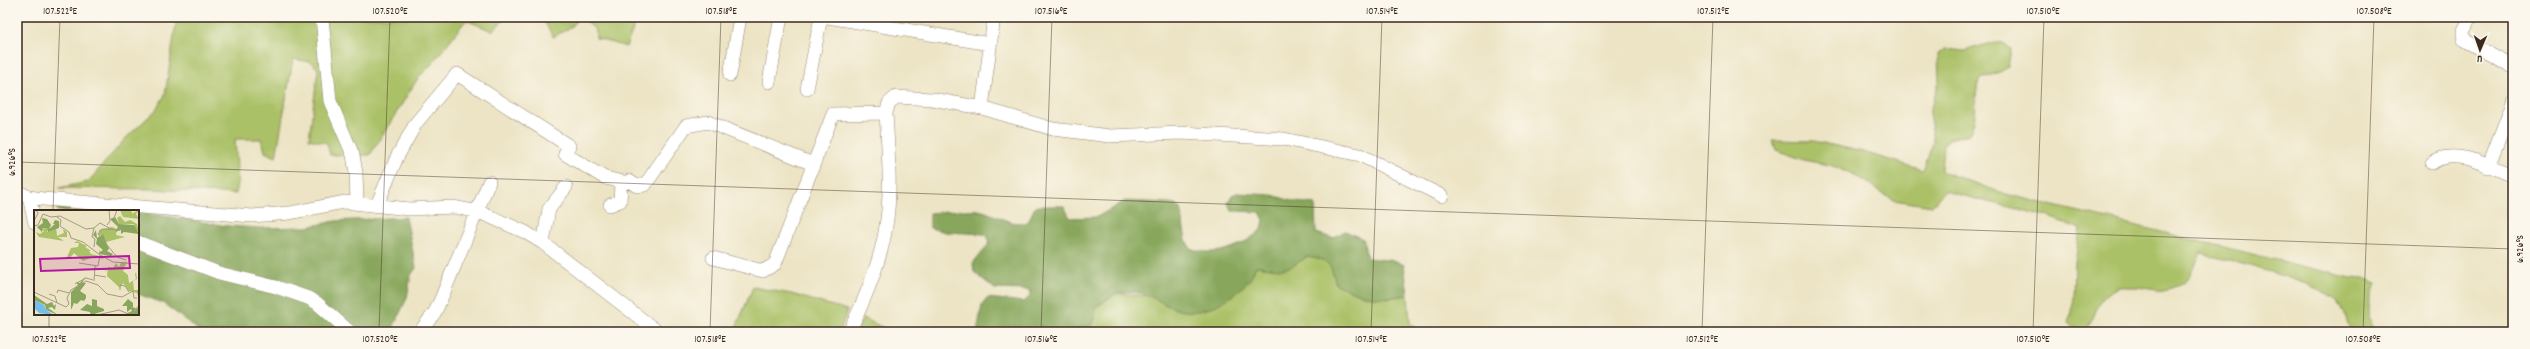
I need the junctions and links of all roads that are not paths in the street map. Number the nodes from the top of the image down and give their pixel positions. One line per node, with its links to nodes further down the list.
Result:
1 (322, 17): 26 (street)
2 (740, 17): 10 (street)
3 (780, 17): 11 (street)
4 (820, 17): 12 (street)
5 (828, 17): 8 (street)
6 (994, 17): 8 (street)
7 (2471, 17): 9 (street)
8 (990, 44): 14 (street)
9 (2513, 67)
10 (730, 75)
11 (769, 82)
12 (807, 89)
13 (2513, 102): 18 (street)
14 (982, 108): 15 (street); 24 (street)
15 (886, 113): 17 (street); 37 (street)
16 (2432, 163): 18 (street)
17 (813, 164): 21 (street); 33 (street)
18 (2488, 167): 19 (street)
19 (2513, 176)
20 (489, 182): 29 (street)
21 (624, 182): 27 (street); 28 (street)
22 (566, 187): 32 (street)
23 (17, 191): 25 (street)
24 (1442, 196)
25 (29, 197): 26 (street); 30 (street)
26 (357, 203): 27 (street)
27 (377, 205): 29 (street)
28 (610, 205)
29 (477, 211): 32 (street); 35 (street)
30 (34, 219)
31 (139, 242): 34 (street)
32 (543, 243): 36 (street)
33 (713, 258)
34 (350, 332)
35 (420, 332)
36 (658, 332)
37 (849, 332)

